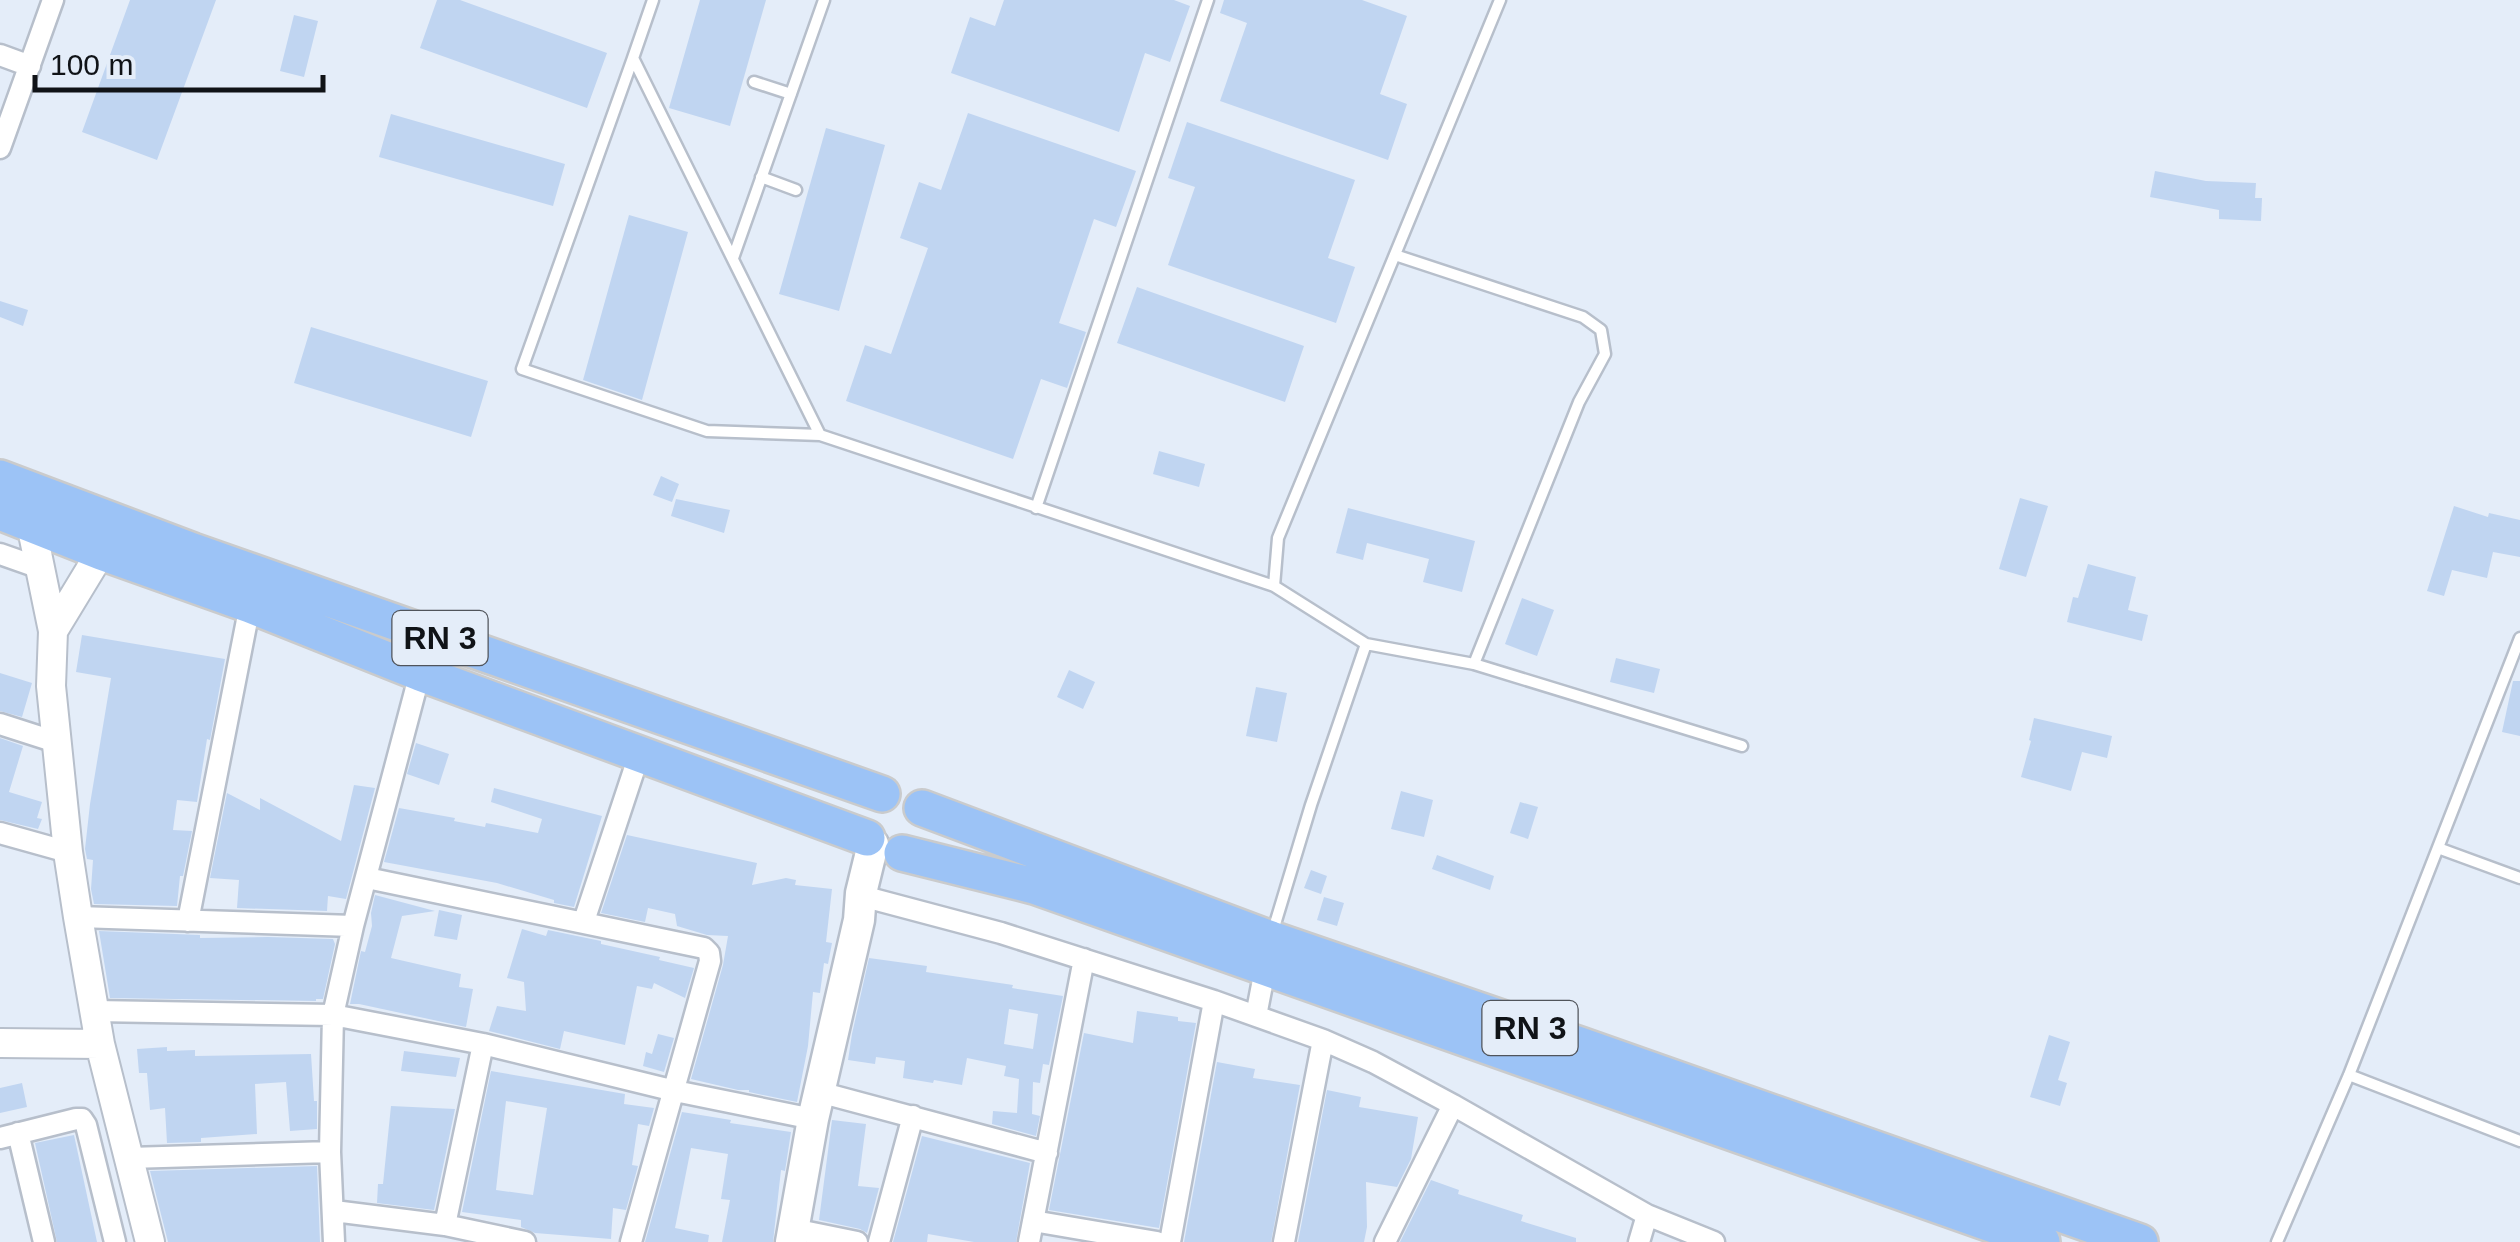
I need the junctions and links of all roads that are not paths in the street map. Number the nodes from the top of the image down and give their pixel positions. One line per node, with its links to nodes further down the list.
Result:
1 (53, 0): 8 (street)
2 (654, 0): 7 (lane)
3 (824, 0): 10 (lane)
4 (1208, 0): 18 (lane)
5 (1500, 0): 14 (lane)
6 (0, 55): 8 (street)
7 (634, 58): 15 (lane); 16 (lane)
8 (30, 66): 11 (street)
9 (754, 82): 10 (lane)
10 (791, 94): 12 (lane)
11 (0, 148)
12 (762, 177): 13 (lane); 15 (lane)
13 (796, 190)
14 (1395, 255): 23 (lane); 28 (lane)
15 (733, 258): 16 (lane)
16 (820, 435): 18 (lane)
17 (0, 478): 34 (highway, RN 3)
18 (1036, 508): 23 (lane)
19 (16, 518): 20 (highway, RN 3); 22 (street)
20 (101, 552): 24 (highway, RN 3); 25 (street)
21 (0, 554): 22 (street)
22 (40, 568): 25 (street)
23 (1274, 586): 27 (lane)
24 (250, 606): 29 (highway, RN 3); 44 (street)
25 (53, 631): 31 (street)
26 (2520, 638): 38 (lane)
27 (1366, 644): 28 (lane); 47 (lane)
28 (1474, 664): 32 (lane)
29 (420, 673): 33 (highway, RN 3); 40 (street)
30 (0, 724): 31 (street)
31 (56, 742): 39 (street)
32 (1742, 746)
33 (640, 752): 37 (highway, RN 3); 45 (street)
34 (882, 794): 35 (highway); 37 (highway)
35 (922, 808): 37 (highway); 47 (highway, RN 3)
36 (0, 833): 39 (street)
37 (884, 847): 42 (main road); 47 (highway, RN 3)
38 (2438, 848): 41 (lane); 57 (lane)
39 (68, 852): 43 (street)
40 (367, 878): 45 (street); 46 (street)
41 (2520, 878)
42 (866, 909): 48 (street); 60 (main road)
43 (78, 917): 44 (street); 50 (street)
44 (188, 921): 46 (street)
45 (584, 922): 58 (street)
46 (353, 926): 51 (street)
47 (1268, 953): 52 (street); 86 (highway, RN 3); 87 (highway, RN 3)
48 (1084, 960): 49 (street); 65 (street)
49 (1214, 1001): 52 (street); 81 (street)
50 (95, 1011): 51 (street); 55 (street)
51 (333, 1015): 56 (street); 64 (street)
52 (1256, 1016): 53 (street)
53 (1324, 1040): 59 (street); 82 (street)
54 (0, 1043): 55 (street)
55 (100, 1044): 66 (street)
56 (482, 1044): 58 (street); 69 (street)
57 (2349, 1075): 63 (lane); 88 (lane)
58 (675, 1090): 60 (street); 77 (street)
59 (1453, 1105): 68 (street); 83 (street)
60 (816, 1106): 61 (street); 71 (main road)
61 (914, 1116): 65 (street); 79 (street)
62 (9, 1136): 72 (street); 73 (street)
63 (2520, 1140)
64 (330, 1152): 66 (street); 67 (street)
65 (1047, 1152): 70 (street)
66 (129, 1158): 74 (street)
67 (334, 1211): 69 (street); 75 (street)
68 (1647, 1216): 84 (street); 85 (street)
69 (445, 1225): 76 (street)
70 (1031, 1232): 80 (street)
71 (792, 1236): 78 (street)
72 (44, 1242)
73 (115, 1242)
74 (150, 1242)
75 (334, 1242)
76 (526, 1242)
77 (632, 1242)
78 (857, 1242)
79 (879, 1242)
80 (1157, 1242)
81 (1170, 1242)
82 (1284, 1242)
83 (1386, 1242)
84 (1638, 1242)
85 (1714, 1242)
86 (2042, 1242)
87 (2140, 1242)
88 (2277, 1242)

